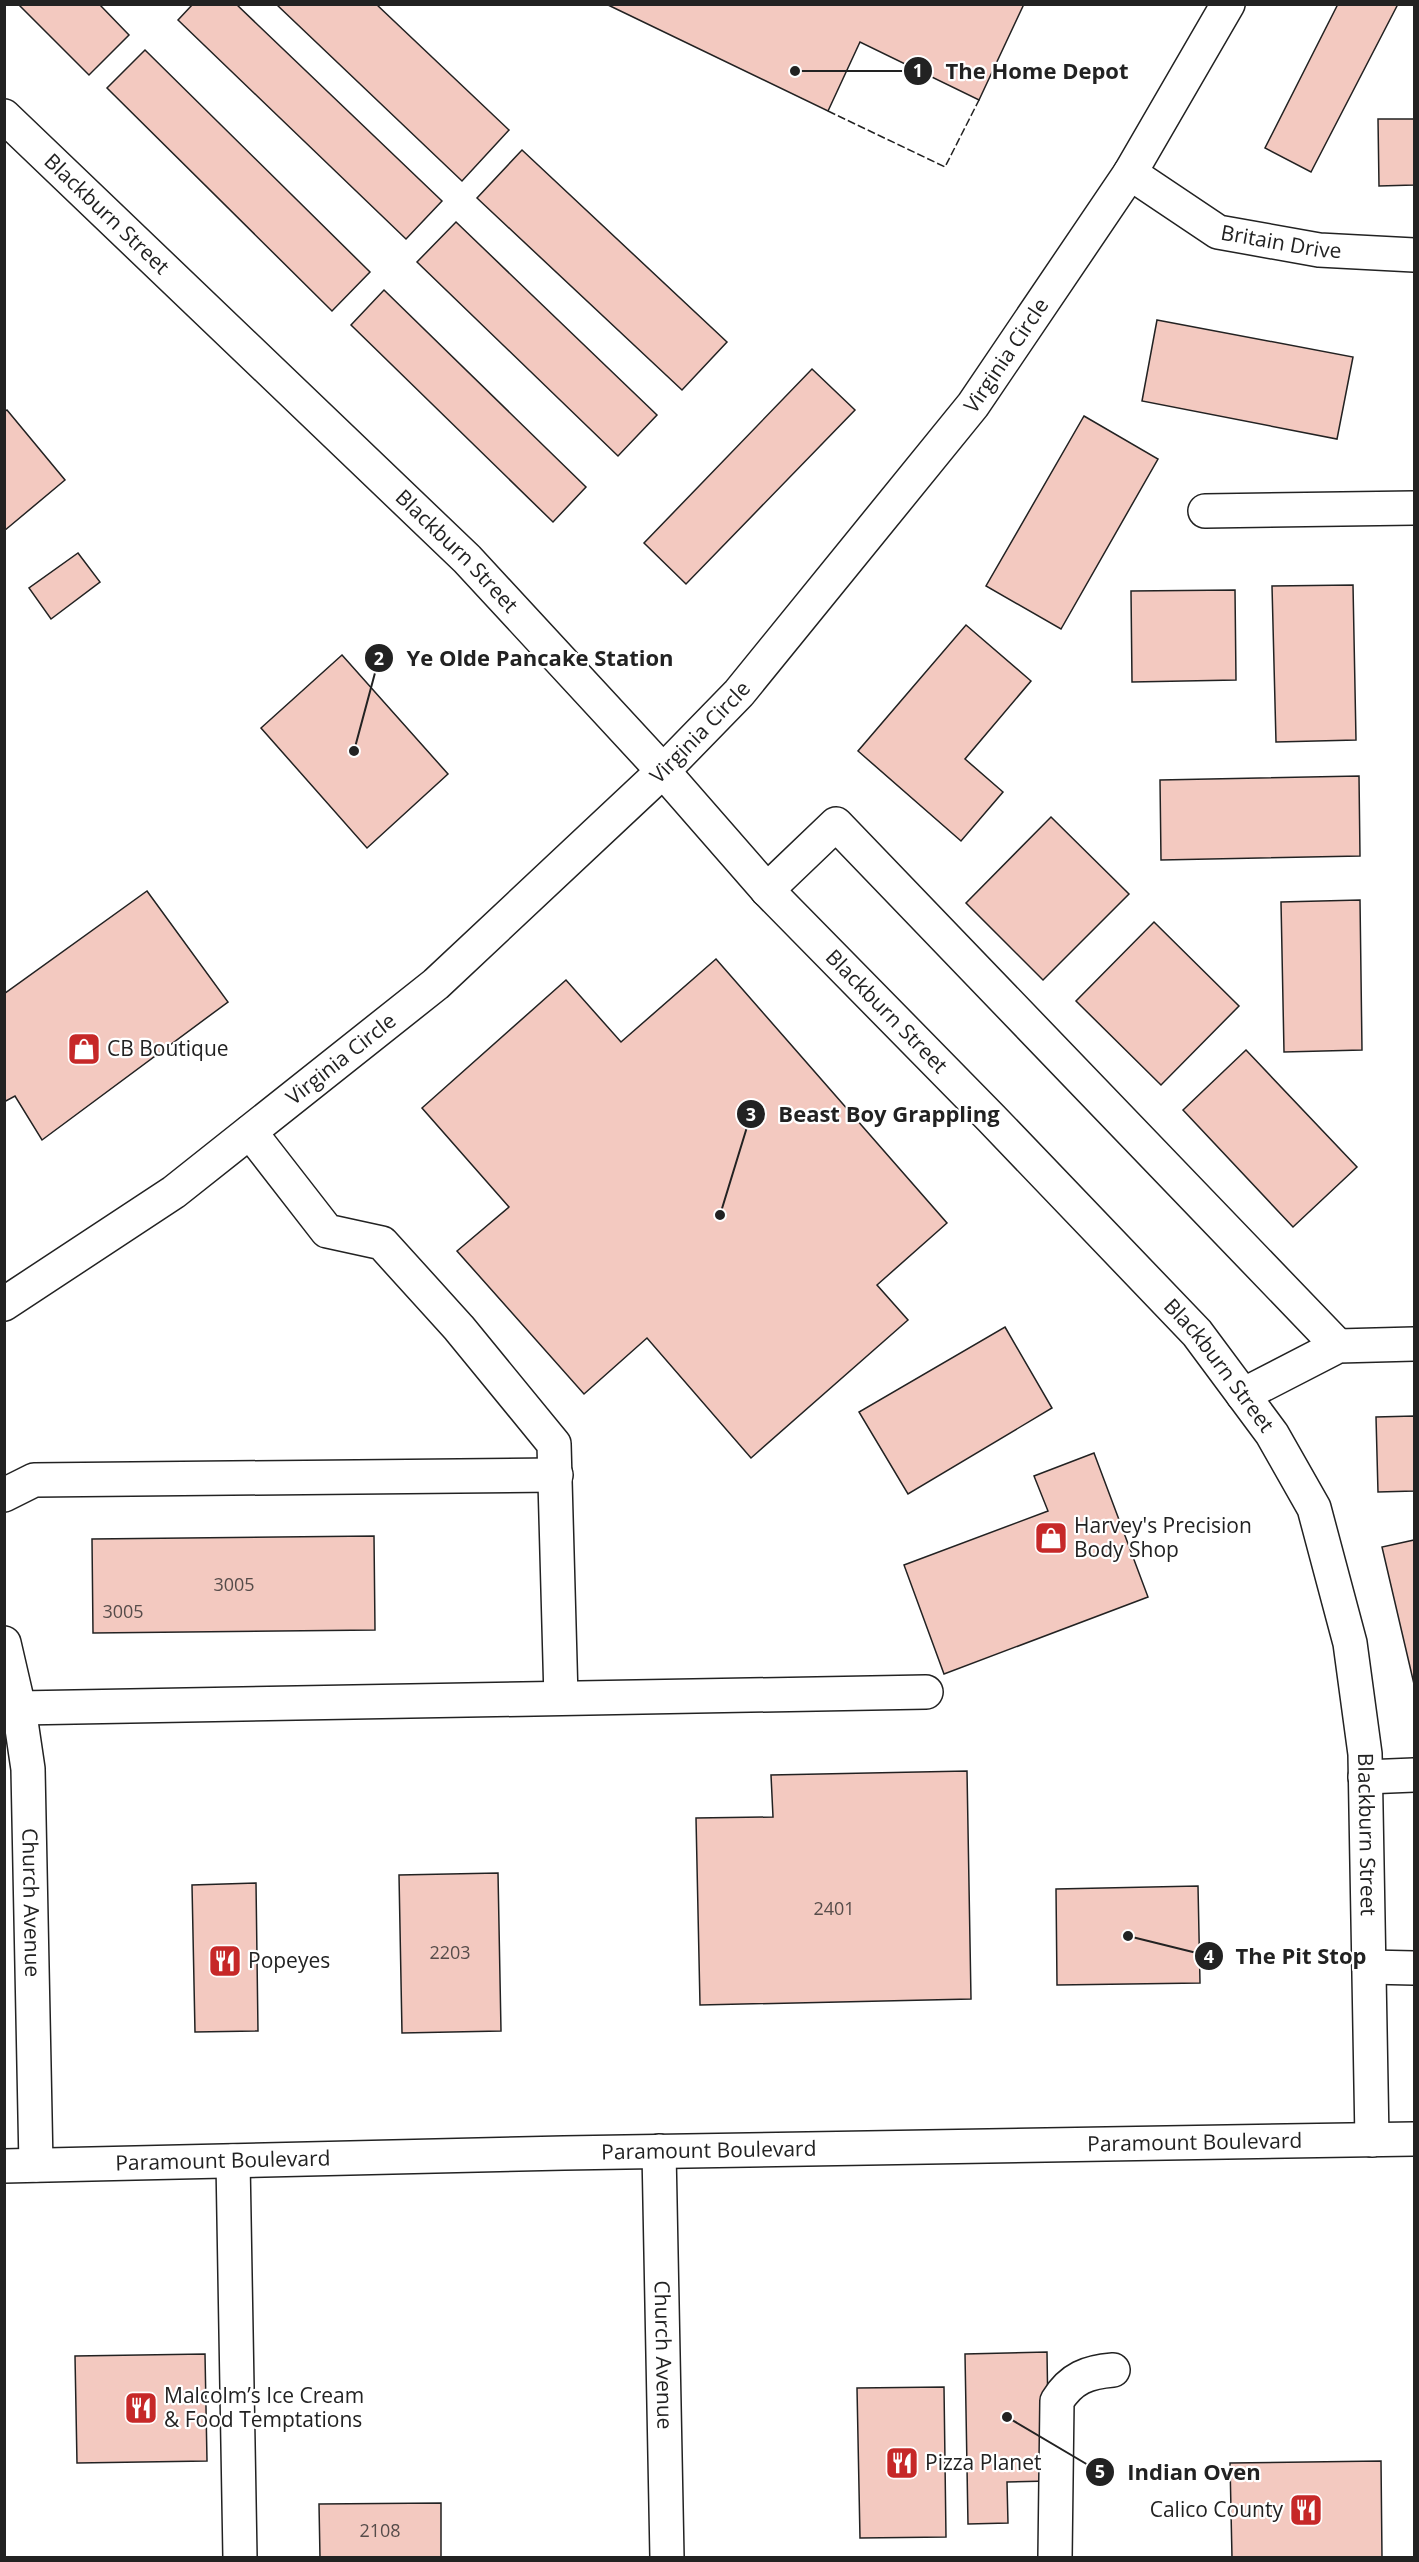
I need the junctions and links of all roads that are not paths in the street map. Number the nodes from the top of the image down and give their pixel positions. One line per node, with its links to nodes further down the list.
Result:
1 (1228, 4): 3 (street, Virginia Circle)
2 (4, 116): 7 (street, Blackburn Street)
3 (1130, 173): 4 (street, Britain Drive); 7 (street, Virginia Circle)
4 (1414, 255)
5 (1414, 508): 6 (street)
6 (1205, 511)
7 (663, 771): 8 (street, Blackburn Street); 9 (street, Virginia Circle)
8 (766, 890): 12 (street); 13 (street, Blackburn Street)
9 (250, 1132): 10 (street, Virginia Circle); 14 (street)
10 (4, 1304)
11 (1414, 1344): 12 (street)
12 (1338, 1346): 13 (street)
13 (1243, 1395): 21 (street, Blackburn Street)
14 (556, 1475): 15 (street); 18 (street)
15 (4, 1495)
16 (4, 1643): 19 (street, Church Avenue)
17 (926, 1692): 18 (street)
18 (561, 1698): 19 (street)
19 (19, 1708): 28 (street, Church Avenue)
20 (1414, 1775): 21 (street)
21 (1365, 1777): 22 (street, Blackburn Street)
22 (1369, 1967): 23 (street); 25 (street, Blackburn Street)
23 (1414, 1968)
24 (1414, 2139): 25 (street, Paramount Boulevard)
25 (1372, 2140): 26 (street, Paramount Boulevard)
26 (659, 2151): 27 (street, Paramount Boulevard); 31 (street, Church Avenue)
27 (233, 2161): 28 (street, Paramount Boulevard); 30 (street)
28 (20, 2166)
29 (1113, 2370): 32 (street)
30 (240, 2558)
31 (667, 2558)
32 (1055, 2558)

